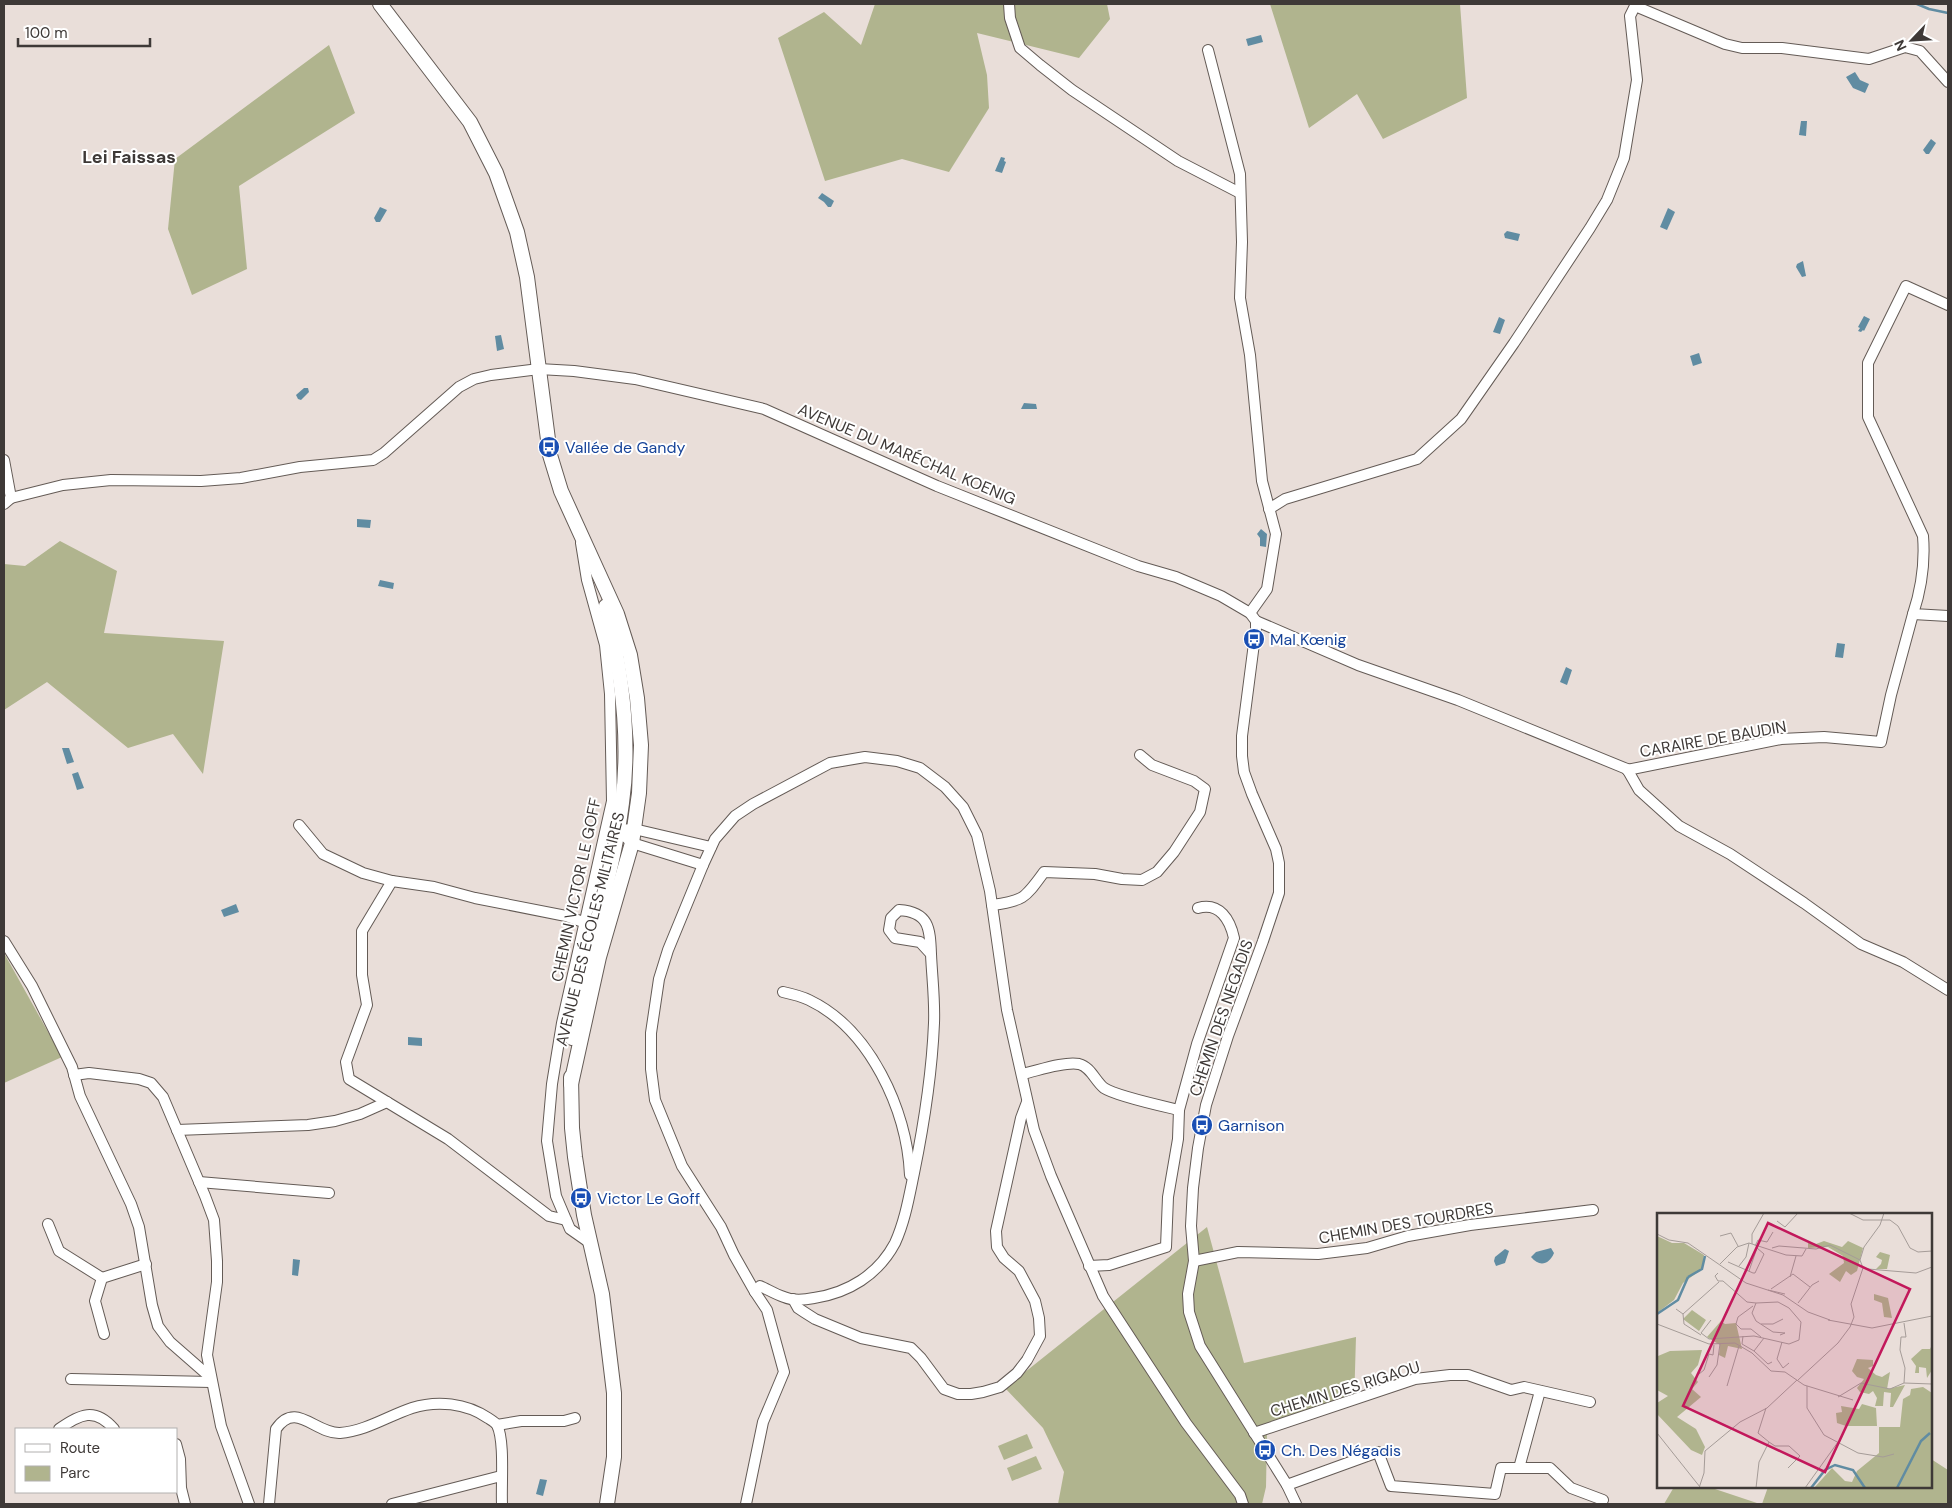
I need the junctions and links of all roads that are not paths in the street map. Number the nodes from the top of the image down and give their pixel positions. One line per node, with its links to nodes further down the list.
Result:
1 (380, 4): 8 (street, AVENUE DES ÉCOLES MILITAIRES)
2 (1010, 4): 6 (street)
3 (1636, 5): 5 (street); 11 (street)
4 (1208, 50): 6 (street)
5 (1948, 82)
6 (1240, 193): 11 (street)
7 (1948, 305): 14 (street)
8 (539, 369): 10 (street, AVENUE DU MARÉCHAL KOENIG); 12 (street, AVENUE DES ÉCOLES MILITAIRES); 16 (street, AVENUE DU MARÉCHAL KOENIG)
9 (4, 460): 10 (street)
10 (7, 501)
11 (1269, 509): 16 (street)
12 (578, 529): 13 (street, AVENUE DES ÉCOLES MILITAIRES); 28 (street, CHEMIN VICTOR LE GOFF)
13 (600, 578): 20 (street, AVENUE DES ÉCOLES MILITAIRES); 21 (street, AVENUE DES ÉCOLES MILITAIRES)
14 (1913, 614): 15 (street); 18 (street, CARAIRE DE BAUDIN)
15 (1948, 616)
16 (1253, 617): 18 (street, AVENUE DU MARÉCHAL KOENIG); 47 (street, CHEMIN DES NEGADIS)
17 (1140, 755): 26 (street)
18 (1627, 770): 31 (street)
19 (299, 825): 25 (street)
20 (634, 829): 21 (street); 22 (street, AVENUE DES ÉCOLES MILITAIRES); 23 (street)
21 (618, 830): 22 (street); 35 (street, AVENUE DES ÉCOLES MILITAIRES)
22 (632, 843): 24 (street); 35 (street, AVENUE DES ÉCOLES MILITAIRES)
23 (711, 847): 24 (street); 26 (street)
24 (703, 865): 51 (street)
25 (392, 881): 28 (street); 37 (street)
26 (992, 905): 33 (street)
27 (1198, 908): 38 (street)
28 (586, 923): 44 (street, CHEMIN VICTOR LE GOFF)
29 (4, 941): 34 (street)
30 (931, 954): 30 (street); 41 (street)
31 (1948, 990)
32 (783, 992): 41 (street)
33 (1022, 1074): 36 (street); 38 (street)
34 (74, 1075): 39 (street); 48 (street)
35 (571, 1084): 46 (street, AVENUE DES ÉCOLES MILITAIRES)
36 (1027, 1101): 49 (street); 52 (street)
37 (387, 1102): 39 (street); 44 (street)
38 (1179, 1110): 49 (street)
39 (177, 1130): 40 (street)
40 (200, 1182): 42 (street); 55 (street)
41 (911, 1189): 52 (street)
42 (329, 1193)
43 (1593, 1210): 47 (street, CHEMIN DES TOURDRES)
44 (566, 1220): 46 (street, CHEMIN VICTOR LE GOFF)
45 (48, 1224): 50 (street)
46 (590, 1244): 73 (street, AVENUE DES ÉCOLES MILITAIRES)
47 (1194, 1261): 62 (street, CHEMIN DES NEGADIS)
48 (146, 1264): 50 (street); 55 (street)
49 (1089, 1266): 75 (street)
50 (102, 1278): 53 (street)
51 (755, 1292): 52 (street); 74 (street)
52 (793, 1299)
53 (104, 1334)
54 (71, 1379): 55 (street)
55 (211, 1380): 69 (street)
56 (1540, 1391): 57 (street, CHEMIN DES RIGAOU); 62 (street, CHEMIN DES RIGAOU); 64 (street)
57 (1590, 1402)
58 (575, 1418): 59 (street)
59 (497, 1425): 65 (street); 70 (street)
60 (60, 1428): 61 (street)
61 (113, 1428)
62 (1254, 1433): 66 (street, CHEMIN DES NEGADIS)
63 (178, 1452): 68 (street)
64 (1519, 1468): 66 (street); 67 (street)
65 (501, 1476): 71 (street); 72 (street)
66 (1287, 1486): 76 (street, CHEMIN DES NEGADIS)
67 (1603, 1500)
68 (185, 1504)
69 (250, 1504)
70 (269, 1504)
71 (392, 1504)
72 (502, 1504)
73 (608, 1504)
74 (746, 1504)
75 (1243, 1504)
76 (1296, 1504)

